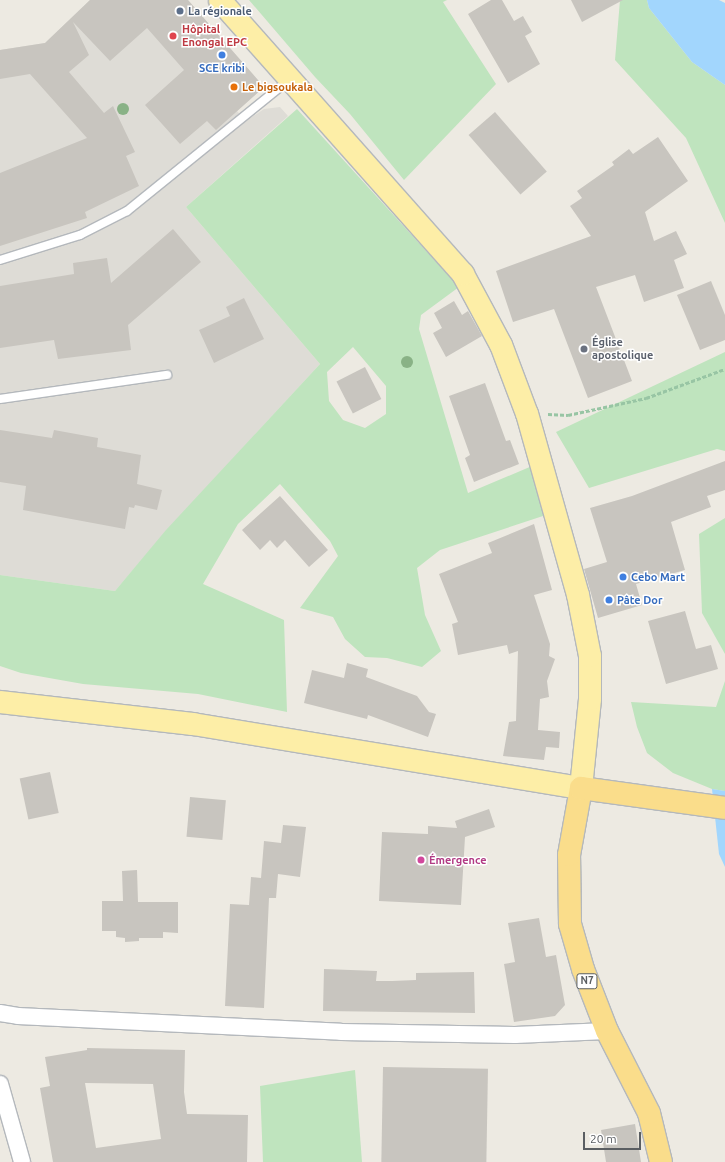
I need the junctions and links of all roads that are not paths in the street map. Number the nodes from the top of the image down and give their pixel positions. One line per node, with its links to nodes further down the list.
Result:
1 (220, 0): 2 (main road)
2 (290, 80): 3 (lane); 7 (main road)
3 (0, 260)
4 (167, 375): 5 (lane)
5 (0, 399)
6 (0, 702): 7 (main road)
7 (580, 788): 8 (highway); 10 (highway, N7)
8 (725, 808)
9 (0, 1012): 10 (street)
10 (607, 1031): 13 (highway, N7)
11 (0, 1084): 12 (street)
12 (22, 1162)
13 (661, 1162)

